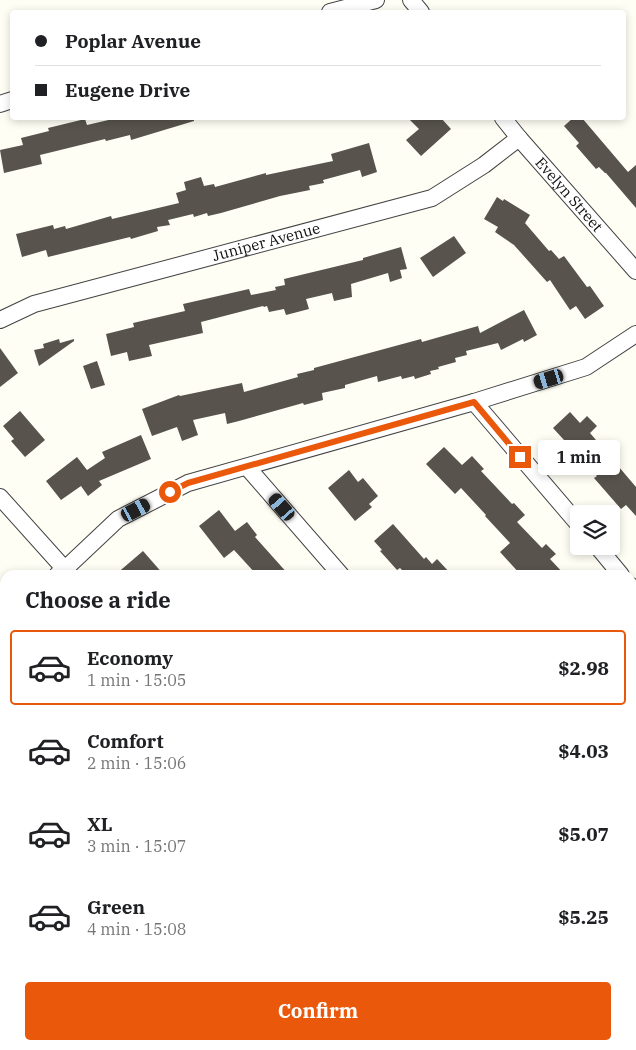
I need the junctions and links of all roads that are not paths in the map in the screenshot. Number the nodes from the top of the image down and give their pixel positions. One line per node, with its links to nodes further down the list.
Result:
1 (376, 0): 3 (street)
2 (411, 0): 4 (street)
3 (338, 10)
4 (419, 10)
5 (504, 120): 6 (street, Evelyn Street)
6 (519, 138): 7 (street, Evelyn Street); 8 (street, Juniper Avenue)
7 (636, 271)
8 (0, 320)
9 (636, 334): 10 (street)
10 (474, 402): 11 (street); 13 (street)
11 (247, 467): 16 (street); 17 (street)
12 (0, 497): 15 (street)
13 (570, 514)
14 (605, 555): 18 (street)
15 (61, 570)
16 (67, 570)
17 (337, 570)
18 (618, 570)

